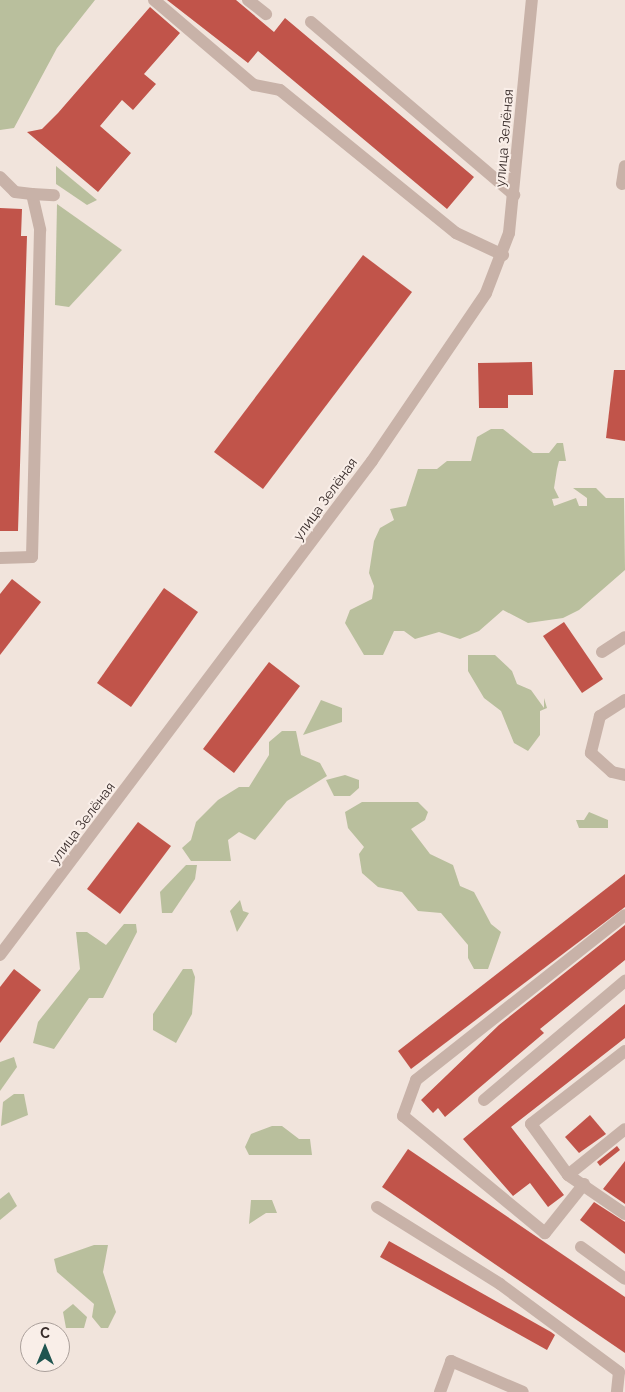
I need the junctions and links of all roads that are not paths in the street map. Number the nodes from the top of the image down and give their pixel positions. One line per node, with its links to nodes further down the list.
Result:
1 (154, 0): 12 (street)
2 (248, 0): 4 (street)
3 (532, 0): 11 (street, улица Зелёная)
4 (266, 14)
5 (311, 22): 11 (street)
6 (625, 166): 8 (street)
7 (0, 177): 9 (street)
8 (622, 184)
9 (32, 194): 10 (street); 13 (street)
10 (54, 195)
11 (514, 195): 12 (street, улица Зелёная)
12 (503, 255): 19 (street, улица Зелёная)
13 (0, 558)
14 (625, 638): 15 (street)
15 (602, 652)
16 (625, 700): 17 (street)
17 (625, 775)
18 (625, 915): 25 (street)
19 (0, 955)
20 (625, 981): 22 (street)
21 (625, 1051): 24 (street)
22 (484, 1100)
23 (625, 1129): 24 (street)
24 (568, 1175): 25 (street)
25 (584, 1184): 27 (street)
26 (377, 1207): 32 (street)
27 (625, 1214)
28 (581, 1247): 29 (street)
29 (625, 1279)
30 (440, 1392): 31 (street)
31 (522, 1392)
32 (617, 1392)

